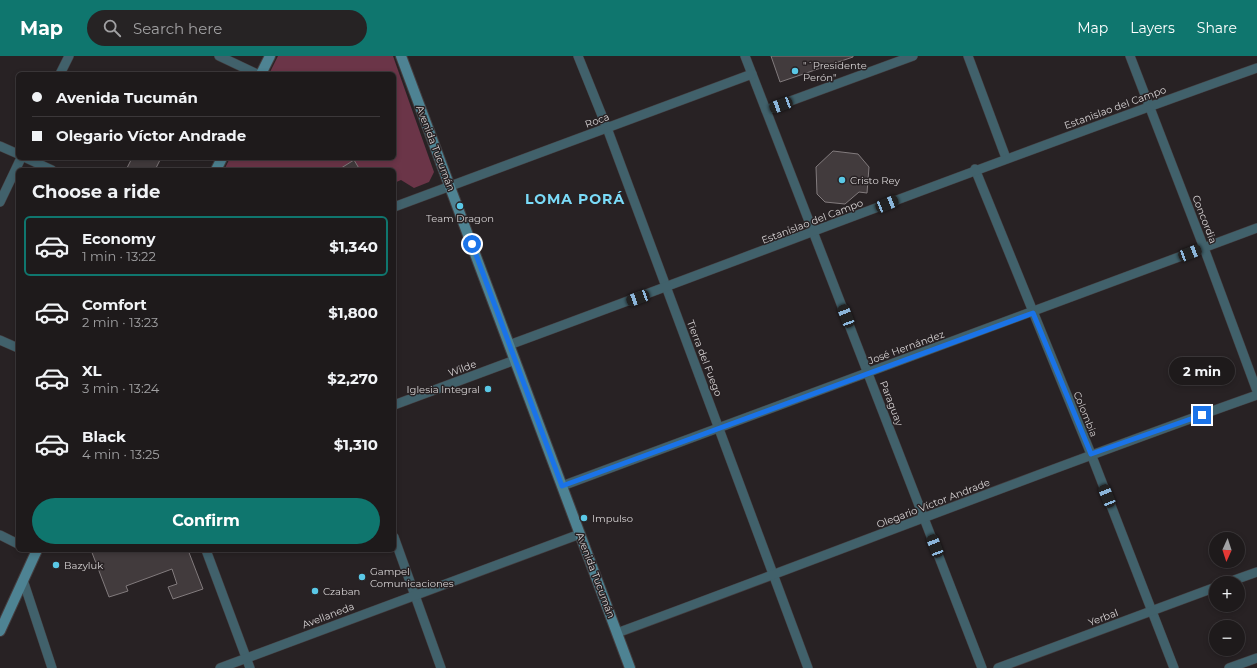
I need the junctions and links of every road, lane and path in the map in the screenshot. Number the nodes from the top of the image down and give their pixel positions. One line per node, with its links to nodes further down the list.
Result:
1 (69, 56): 11 (street)
2 (218, 56): 12 (street)
3 (270, 56): 13 (main road)
4 (401, 56): 25 (main road, Avenida Tucumán)
5 (578, 56): 17 (street, Tierra del Fuego)
6 (745, 56): 14 (street, Paraguay)
7 (913, 56): 16 (street)
8 (968, 56): 20 (street)
9 (1130, 56): 15 (street, Concordia)
10 (1257, 68): 15 (street, Estanislao del Campo)
11 (61, 72)
12 (253, 72)
13 (262, 72)
14 (752, 74): 16 (street, Paraguay); 17 (street, Roca)
15 (1149, 106): 20 (street, Estanislao del Campo); 30 (street, Concordia)
16 (766, 110): 29 (street, Paraguay)
17 (607, 128): 25 (street, Roca); 31 (street, Tierra del Fuego)
18 (0, 146): 19 (street)
19 (16, 153)
20 (1006, 158): 24 (street, Estanislao del Campo)
21 (30, 160): 23 (street)
22 (16, 168): 26 (street)
23 (48, 168)
24 (975, 169): 29 (street, Estanislao del Campo); 32 (street, Colombia)
25 (450, 186): 27 (street, Roca); 34 (main road, Avenida Tucumán)
26 (0, 202)
27 (396, 206)
28 (1257, 228): 30 (street, José Hernández)
29 (814, 232): 31 (street, Estanislao del Campo); 37 (street, Paraguay)
30 (1204, 248): 32 (street, José Hernández); 38 (street, Concordia)
31 (666, 287): 34 (street, Estanislao del Campo); 41 (street, Tierra del Fuego)
32 (1033, 313): 37 (street, José Hernández); 42 (street, Colombia)
33 (0, 340): 35 (street)
34 (510, 345): 36 (main road, Avenida Tucumán)
35 (16, 347)
36 (515, 360): 40 (street, Wilde); 43 (main road, Avenida Tucumán)
37 (868, 372): 41 (street, José Hernández); 44 (street, Paraguay)
38 (1257, 391)
39 (1257, 395): 42 (street, Olegario Víctor Andrade)
40 (396, 404)
41 (719, 428): 43 (street, José Hernández); 52 (street, Tierra del Fuego)
42 (1091, 454): 44 (street, Olegario Víctor Andrade); 57 (street, Colombia)
43 (562, 486): 45 (main road, Avenida Tucumán)
44 (925, 518): 52 (street, Olegario Víctor Andrade); 68 (street, Paraguay)
45 (580, 534): 56 (street, Avellaneda); 59 (main road, Avenida Tucumán)
46 (0, 535): 47 (street)
47 (16, 543)
48 (396, 543): 56 (street)
49 (35, 552): 54 (main road)
50 (207, 552): 60 (street)
51 (1257, 572): 53 (street)
52 (774, 574): 59 (street, Olegario Víctor Andrade); 67 (street, Tierra del Fuego)
53 (1245, 576)
54 (23, 580): 58 (main road); 62 (street)
55 (1209, 590): 57 (street, Yerbal)
56 (414, 595): 60 (street, Avellaneda); 65 (street)
57 (1152, 610): 69 (street, Yerbal); 70 (street, Colombia)
58 (0, 631)
59 (617, 633): 66 (main road, Avenida Tucumán)
60 (247, 658): 63 (street, Avellaneda); 64 (street)
61 (1257, 658): 71 (street)
62 (52, 668)
63 (220, 668)
64 (250, 668)
65 (441, 668)
66 (630, 668)
67 (808, 668)
68 (982, 668)
69 (998, 668)
70 (1174, 668)
71 (1229, 668)

